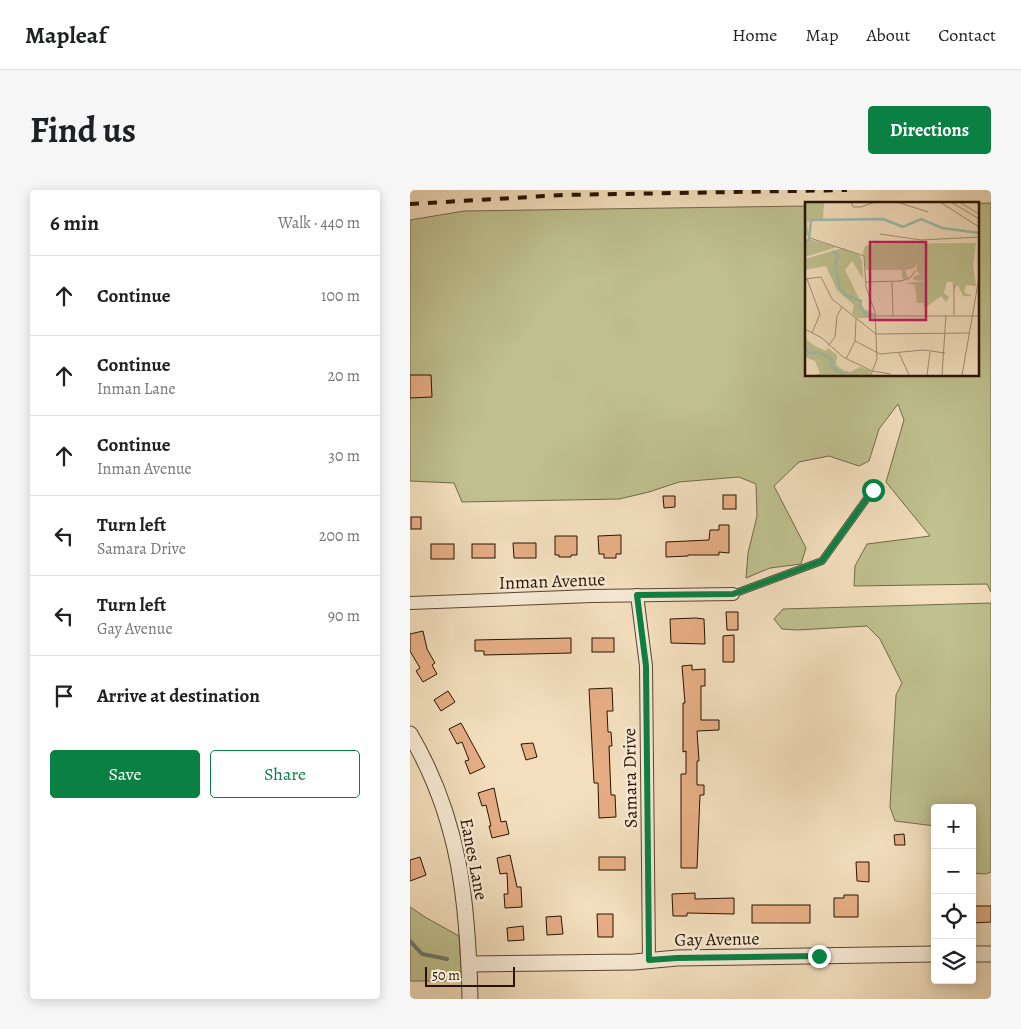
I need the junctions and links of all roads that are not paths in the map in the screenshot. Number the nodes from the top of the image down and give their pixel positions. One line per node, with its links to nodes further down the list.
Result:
1 (873, 490): 2 (lane)
2 (733, 594): 3 (street, Inman Avenue)
3 (637, 595): 4 (street, Inman Avenue); 9 (street, Samara Drive)
4 (410, 603)
5 (410, 734): 10 (street, Eanes Lane)
6 (931, 954): 9 (street, Gay Avenue)
7 (976, 954): 8 (street)
8 (991, 954)
9 (649, 960): 10 (street, Gay Avenue)
10 (469, 964): 11 (street, Eanes Lane)
11 (470, 999)

